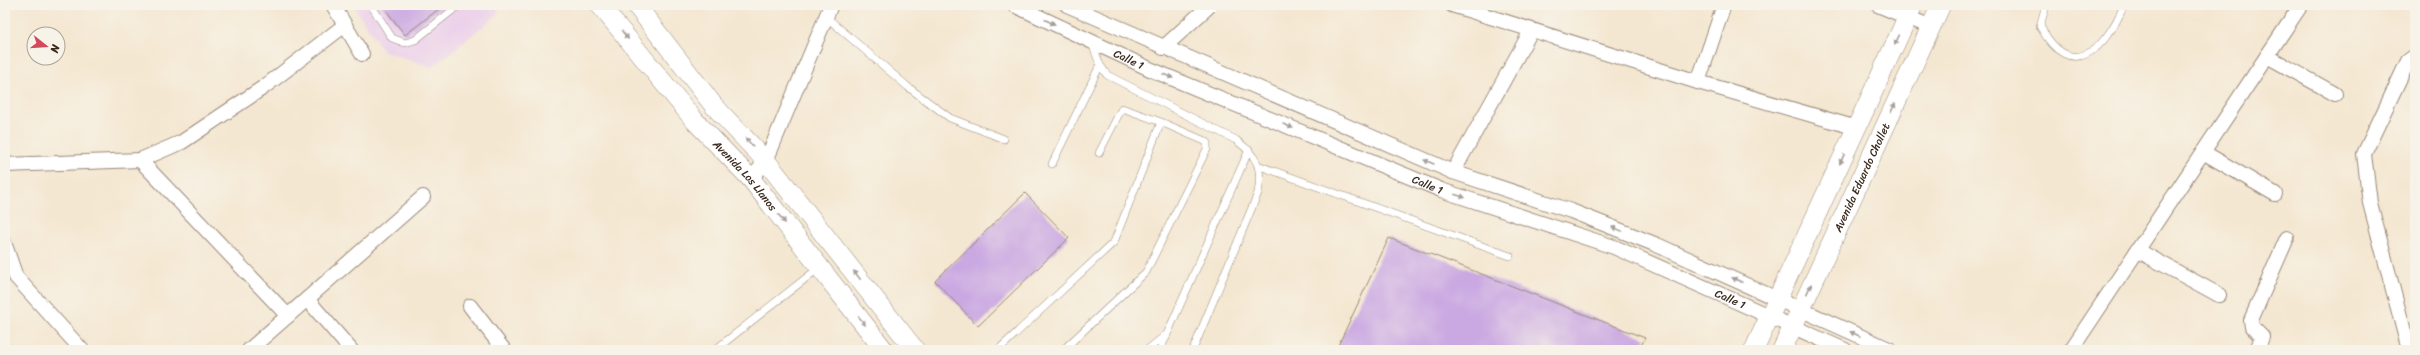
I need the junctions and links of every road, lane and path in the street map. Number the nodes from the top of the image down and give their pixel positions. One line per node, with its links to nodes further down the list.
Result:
1 (333, 5): 18 (street)
2 (371, 5): 3 (lane)
3 (459, 5)
4 (600, 5): 41 (street, Avenida Los Llanos, one-way to 41)
5 (636, 5): 36 (street, one-way to 5)
6 (1014, 5): 21 (street, Calle 1, one-way to 21)
7 (1067, 5): 22 (street, Calle 1)
8 (1210, 5): 22 (street)
9 (1452, 5): 20 (street)
10 (1724, 5): 27 (street)
11 (1878, 5): 17 (street)
12 (1941, 5): 19 (street, Avenida Eduardo Chollet)
13 (2046, 5): 14 (lane)
14 (2124, 5)
15 (2301, 5): 24 (street)
16 (828, 11): 31 (lane); 36 (street)
17 (1910, 12): 19 (street); 30 (street, one-way to 30)
18 (345, 25): 23 (street); 35 (street)
19 (1931, 27): 53 (street, Avenida Eduardo Chollet, one-way to 19)
20 (1531, 31): 27 (street); 40 (street)
21 (1091, 41): 26 (lane); 54 (street, Calle 1, one-way to 54)
22 (1163, 48): 40 (street, Calle 1, one-way to 22)
23 (362, 54)
24 (2267, 56): 28 (street); 33 (street)
25 (2415, 56): 76 (street)
26 (1100, 65): 32 (lane); 37 (lane)
27 (1698, 82): 30 (street)
28 (2335, 94)
29 (1161, 122): 34 (lane); 66 (lane); 67 (lane)
30 (1857, 128): 50 (street, one-way to 50)
31 (1004, 139)
32 (1249, 150): 39 (lane); 57 (lane)
33 (2202, 152): 42 (street); 46 (street)
34 (1099, 153)
35 (140, 160): 38 (street); 55 (street)
36 (766, 160): 41 (street); 65 (street, one-way to 36)
37 (1052, 164)
38 (5, 165)
39 (1260, 166): 47 (lane); 70 (lane)
40 (1453, 172): 50 (street, Calle 1, one-way to 40)
41 (751, 179): 48 (street, Avenida Los Llanos, one-way to 48)
42 (2275, 194)
43 (423, 196): 51 (street)
44 (2287, 238): 75 (street)
45 (5, 246): 59 (street)
46 (2137, 250): 49 (street); 58 (street)
47 (1510, 256)
48 (820, 267): 63 (lane); 64 (street, Avenida Los Llanos, one-way to 64)
49 (2219, 294)
50 (1778, 298): 53 (street, Calle 1); 54 (street)
51 (307, 299): 55 (street); 61 (street)
52 (470, 306): 62 (street)
53 (1801, 308): 56 (street, Avenida Eduardo Chollet); 74 (street, Calle 1, one-way to 53)
54 (1771, 315): 56 (street, Calle 1); 71 (street)
55 (288, 316): 60 (street)
56 (1793, 326): 72 (street, Avenida Eduardo Chollet); 73 (street, Calle 1)
57 (1169, 332): 68 (lane); 69 (lane)
58 (2073, 349)
59 (82, 350)
60 (249, 350)
61 (351, 350)
62 (504, 350)
63 (716, 350)
64 (884, 350)
65 (915, 350)
66 (998, 350)
67 (1063, 350)
68 (1147, 350)
69 (1160, 350)
70 (1193, 350)
71 (1754, 350)
72 (1782, 350)
73 (1845, 350)
74 (1891, 350)
75 (2257, 350)
76 (2409, 350)

